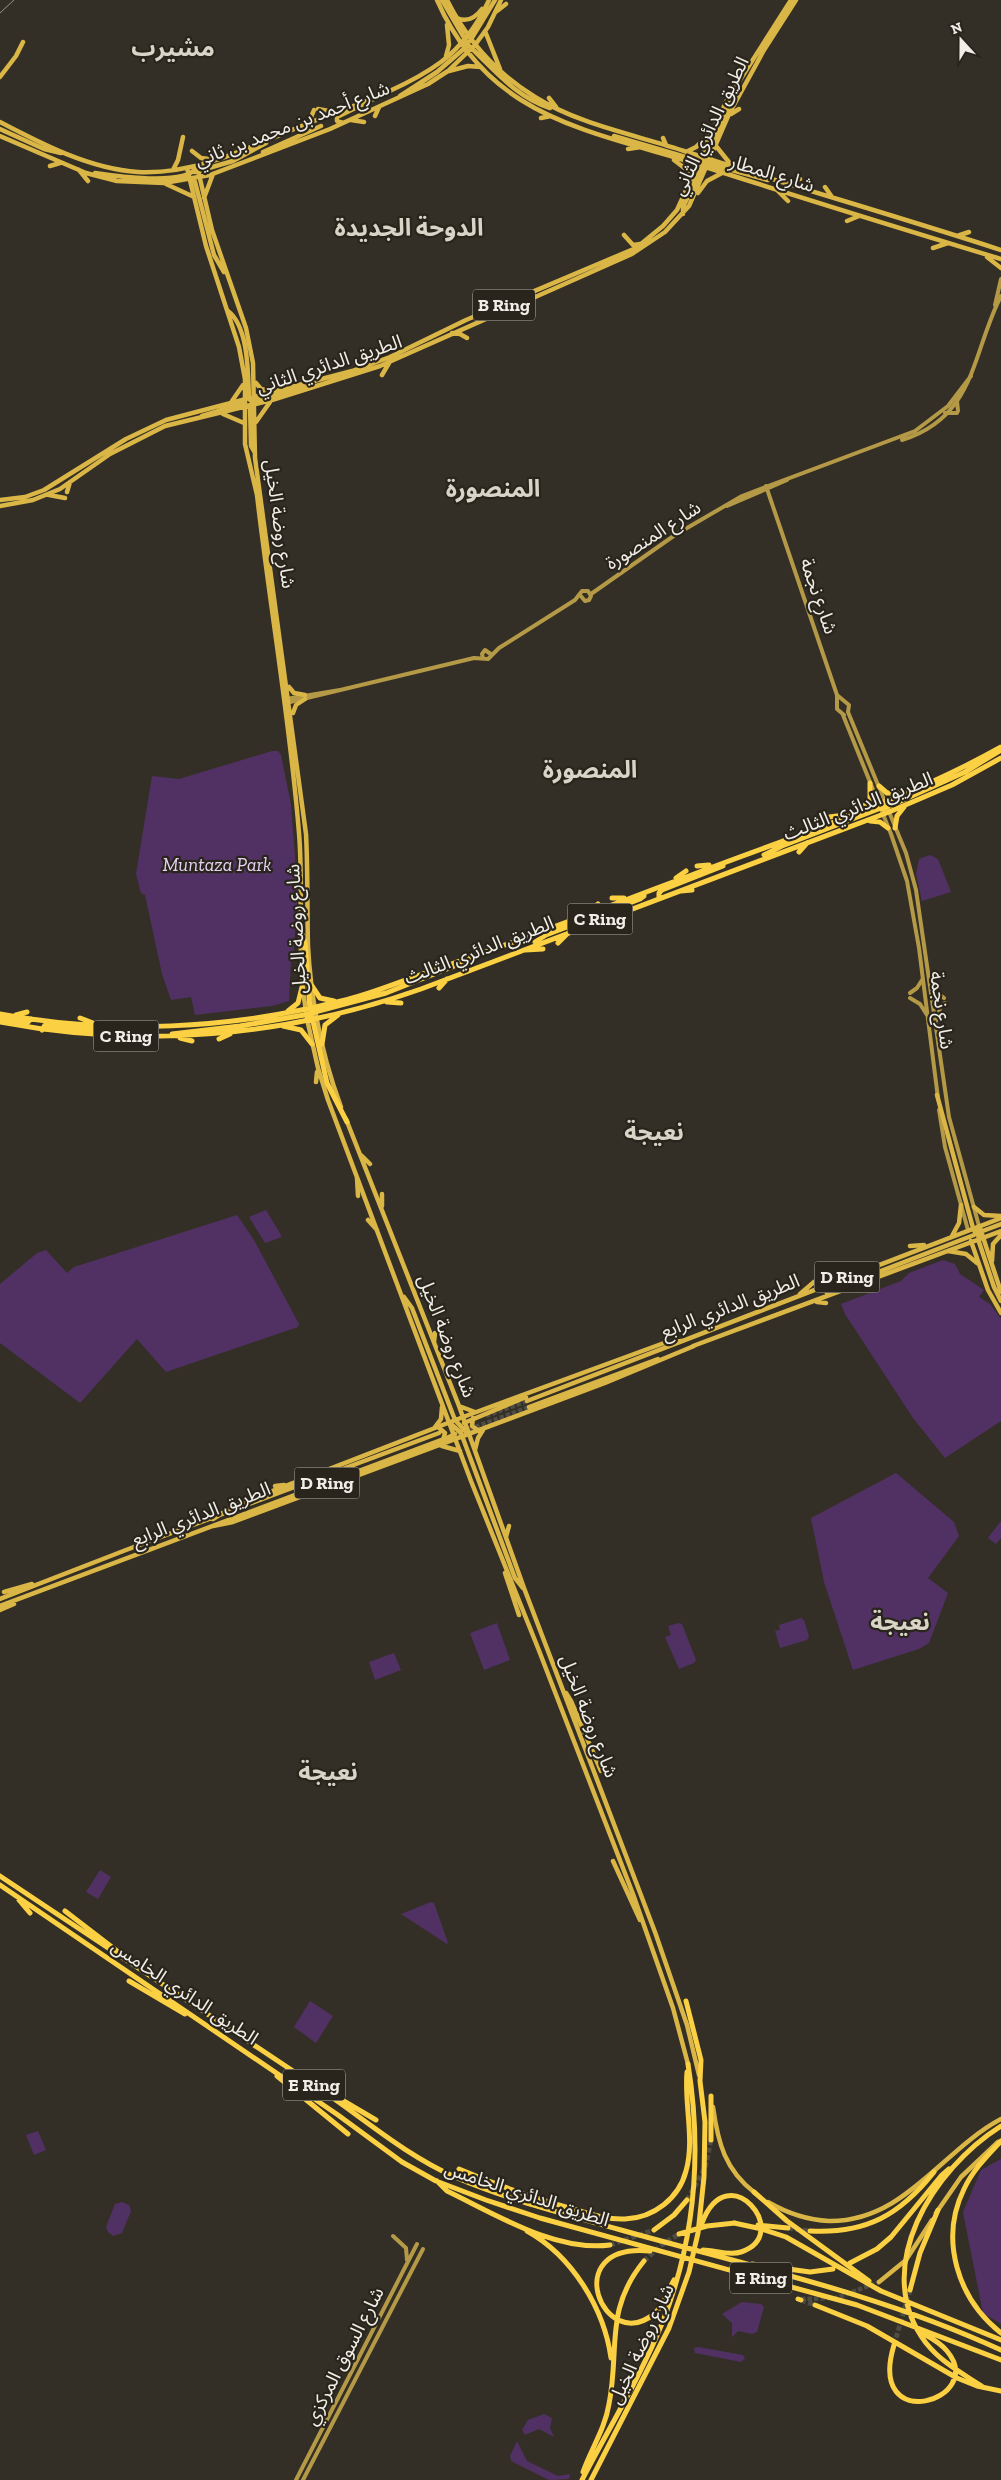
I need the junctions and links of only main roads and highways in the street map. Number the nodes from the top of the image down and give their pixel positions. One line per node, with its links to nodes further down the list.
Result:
1 (437, 0): 12 (main road)
2 (442, 0): 15 (main road)
3 (447, 0): 11 (main road)
4 (495, 0): 18 (main road)
5 (501, 0): 10 (main road, شارع أحمد بن محمد بن ثاني)
6 (791, 0): 27 (main road, الطريق الدائري الثاني / B Ring)
7 (796, 0): 25 (main road, الطريق الدائري الثاني / B Ring)
8 (489, 1): 11 (main road); 14 (main road, شارع أحمد بن محمد بن ثاني)
9 (506, 4): 10 (main road)
10 (496, 12): 13 (main road, شارع أحمد بن محمد بن ثاني)
11 (457, 18): 14 (main road)
12 (447, 21): 17 (main road); 19 (main road)
13 (485, 31): 18 (main road, شارع أحمد بن محمد بن ثاني); 22 (main road)
14 (468, 34): 15 (main road, شارع أحمد بن محمد بن ثاني); 18 (main road)
15 (464, 39): 17 (main road, شارع أحمد بن محمد بن ثاني); 18 (main road)
16 (23, 42): 23 (main road)
17 (460, 44): 18 (main road); 19 (main road, شارع أحمد بن محمد بن ثاني)
18 (469, 46): 20 (main road, شارع المطار); 21 (main road, شارع أحمد بن محمد بن ثاني); 22 (main road, شارع المطار); 29 (main road); 32 (main road)
19 (446, 58): 24 (main road, شارع أحمد بن محمد بن ثاني)
20 (483, 68): 21 (main road); 36 (main road, شارع المطار)
21 (448, 71): 29 (main road, شارع أحمد بن محمد بن ثاني)
22 (501, 72): 32 (main road, شارع المطار)
23 (0, 77)
24 (393, 88): 33 (main road, شارع أحمد بن محمد بن ثاني); 42 (main road)
25 (743, 88): 26 (main road); 34 (main road, الطريق الدائري الثاني / B Ring)
26 (746, 94)
27 (730, 95): 49 (main road, الطريق الدائري الثاني / B Ring); 66 (main road)
28 (549, 98): 32 (main road)
29 (390, 102): 30 (main road, شارع أحمد بن محمد بن ثاني)
30 (379, 107): 35 (main road); 39 (main road, شارع أحمد بن محمد بن ثاني)
31 (739, 108): 34 (main road)
32 (559, 110): 48 (main road, شارع المطار)
33 (338, 111): 38 (main road, شارع أحمد بن محمد بن ثاني); 43 (main road)
34 (730, 114): 56 (main road, الطريق الدائري الثاني / B Ring)
35 (375, 116)
36 (552, 116): 37 (main road); 53 (main road, شارع المطار)
37 (541, 118)
38 (320, 119): 43 (main road, شارع أحمد بن محمد بن ثاني); 44 (main road)
39 (351, 120): 41 (main road); 42 (main road, شارع أحمد بن محمد بن ثاني)
40 (1, 122): 61 (main road, شارع أحمد بن محمد بن ثاني)
41 (364, 122)
42 (343, 123): 46 (main road, شارع أحمد بن محمد بن ثاني)
43 (307, 124): 52 (main road, شارع أحمد بن محمد بن ثاني)
44 (321, 126): 46 (main road); 63 (main road)
45 (0, 128): 61 (main road)
46 (330, 129): 63 (main road, شارع أحمد بن محمد بن ثاني)
47 (636, 130): 48 (main road)
48 (627, 133): 55 (main road, شارع المطار)
49 (711, 134): 60 (main road); 66 (main road, الطريق الدائري الثاني / B Ring)
50 (0, 136): 65 (main road, شارع أحمد بن محمد بن ثاني)
51 (184, 137): 71 (main road)
52 (274, 138): 64 (main road, شارع أحمد بن محمد بن ثاني); 73 (main road)
53 (602, 138): 57 (main road, شارع المطار); 66 (main road)
54 (662, 138): 55 (main road)
55 (666, 145): 60 (main road, شارع المطار)
56 (716, 146): 66 (main road, الطريق الدائري الثاني / B Ring); 68 (main road)
57 (642, 147): 58 (main road); 62 (main road, شارع المطار)
58 (628, 149)
59 (192, 151): 64 (main road)
60 (686, 151): 66 (main road, شارع المطار)
61 (68, 153): 71 (main road, شارع أحمد بن محمد بن ثاني)
62 (667, 155): 66 (main road, شارع المطار); 75 (main road)
63 (256, 158): 74 (main road, شارع أحمد بن محمد بن ثاني)
64 (220, 160): 73 (main road, شارع أحمد بن محمد بن ثاني)
65 (61, 162): 67 (main road); 70 (main road, شارع أحمد بن محمد بن ثاني)
66 (704, 162): 68 (main road, شارع المطار); 72 (main road, شارع المطار); 75 (main road, الطريق الدائري الثاني / B Ring); 77 (main road); 83 (main road, الطريق الدائري الثاني / B Ring); 88 (main road)
67 (50, 166)
68 (733, 167): 77 (main road, شارع المطار)
69 (186, 168): 71 (main road, شارع أحمد بن محمد بن ثاني); 73 (main road, شارع روضة الخيل); 73 (main road, شارع أحمد بن محمد بن ثاني)
70 (79, 170): 73 (main road); 78 (main road); 79 (main road, شارع أحمد بن محمد بن ثاني)
71 (173, 170)
72 (722, 173): 82 (main road, شارع المطار); 83 (main road)
73 (194, 174): 74 (main road, شارع أحمد بن محمد بن ثاني); 79 (main road, شارع أحمد بن محمد بن ثاني); 84 (main road, شارع روضة الخيل); 86 (main road, شارع روضة الخيل); 103 (main road)
74 (213, 174): 86 (main road)
75 (692, 179): 95 (main road, الطريق الدائري الثاني / B Ring)
76 (800, 179): 80 (main road)
77 (777, 181): 80 (main road, شارع المطار)
78 (88, 182)
79 (164, 183): 84 (main road)
80 (788, 184): 85 (main road, شارع المطار)
81 (825, 186): 85 (main road)
82 (777, 190): 87 (main road); 89 (main road, شارع المطار)
83 (696, 193): 88 (main road, الطريق الدائري الثاني / B Ring)
84 (192, 196): 97 (main road, شارع روضة الخيل)
85 (833, 198): 93 (main road, شارع المطار)
86 (204, 199): 103 (main road, شارع روضة الخيل)
87 (788, 201)
88 (683, 214): 109 (main road, الطريق الدائري الثاني / B Ring)
89 (860, 215): 90 (main road); 96 (main road, شارع المطار)
90 (847, 221)
91 (969, 232): 93 (main road)
92 (624, 235): 95 (main road)
93 (957, 236): 99 (main road, شارع المطار)
94 (198, 241): 97 (main road)
95 (646, 241): 107 (main road, الطريق الدائري الثاني / B Ring)
96 (948, 243): 98 (main road); 100 (main road, شارع المطار)
97 (206, 246): 108 (main road, شارع روضة الخيل)
98 (933, 248)
99 (1001, 250)
100 (979, 252): 101 (main road, شارع المطار); 102 (main road)
101 (1001, 259)
102 (1001, 268)
103 (226, 274): 116 (main road, شارع روضة الخيل)
104 (1001, 279): 106 (main road, شارع المنصورة)
105 (1001, 296): 106 (main road, شارع المنصورة)
106 (995, 309): 114 (main road, شارع المنصورة)
107 (491, 310): 109 (main road); 117 (main road, الطريق الدائري الثاني / B Ring)
108 (228, 311): 115 (main road, شارع روضة الخيل); 122 (main road)
109 (462, 329): 110 (main road, الطريق الدائري الثاني / B Ring)
110 (451, 334): 111 (main road); 112 (main road, الطريق الدائري الثاني / B Ring)
111 (467, 338)
112 (390, 362): 113 (main road); 119 (main road, الطريق الدائري الثاني / B Ring)
113 (382, 374)
114 (971, 376): 120 (main road, شارع المنصورة); 128 (main road, شارع المنصورة)
115 (245, 379): 121 (main road); 122 (main road, شارع روضة الخيل)
116 (254, 380): 118 (main road); 122 (main road, شارع روضة الخيل)
117 (316, 380): 118 (main road, الطريق الدائري الثاني / B Ring); 122 (main road)
118 (271, 392): 122 (main road, الطريق الدائري الثاني / B Ring)
119 (272, 400): 122 (main road, الطريق الدائري الثاني / B Ring); 127 (main road)
120 (957, 400): 123 (main road, شارع المنصورة); 123 (main road)
121 (232, 402): 122 (main road, الطريق الدائري الثاني / B Ring); 133 (main road, الطريق الدائري الثاني / B Ring)
122 (250, 402): 124 (main road, الطريق الدائري الثاني / B Ring); 125 (main road); 126 (main road, شارع روضة الخيل); 127 (main road, شارع روضة الخيل); 129 (main road)
123 (945, 413): 128 (main road, شارع المنصورة)
124 (222, 414): 125 (main road, الطريق الدائري الثاني / B Ring); 126 (main road)
125 (194, 419): 130 (main road, الطريق الدائري الثاني / B Ring)
126 (244, 423): 144 (main road, شارع روضة الخيل)
127 (255, 423): 129 (main road, شارع روضة الخيل)
128 (895, 441): 131 (main road, شارع المنصورة)
129 (255, 454): 139 (main road, شارع روضة الخيل)
130 (71, 481): 132 (main road, الطريق الدائري الثاني / B Ring); 132 (main road)
131 (766, 488): 135 (main road, شارع المنصورة); 140 (main road, شارع نجمة)
132 (46, 495): 134 (main road, الطريق الدائري الثاني / B Ring)
133 (0, 500)
134 (0, 506)
135 (589, 592): 136 (main road); 136 (main road)
136 (581, 597): 137 (main road)
137 (491, 653): 138 (main road); 138 (main road)
138 (482, 656): 141 (main road)
139 (288, 686): 141 (main road); 142 (main road, شارع روضة الخيل)
140 (837, 695): 143 (main road); 145 (main road, شارع نجمة)
141 (305, 697): 142 (main road); 148 (main road)
142 (290, 700): 144 (main road); 148 (main road, شارع روضة الخيل)
143 (844, 701): 145 (main road); 146 (main road)
144 (284, 702): 181 (main road, شارع روضة الخيل)
145 (838, 704): 147 (main road)
146 (848, 712): 147 (main road); 152 (main road, شارع نجمة)
147 (843, 715): 151 (main road, شارع نجمة)
148 (292, 720): 193 (main road, شارع روضة الخيل)
149 (1001, 748): 153 (highway, الطريق الدائري الثالث / C Ring); 155 (highway)
150 (1001, 758): 154 (highway, الطريق الدائري الثالث)
151 (870, 783): 157 (main road, شارع نجمة); 158 (highway)
152 (879, 786): 153 (highway); 156 (main road, شارع نجمة)
153 (908, 792): 156 (highway, الطريق الدائري الثالث / C Ring)
154 (907, 804): 155 (highway, الطريق الدائري الثالث); 163 (highway)
155 (895, 806): 156 (highway)
156 (887, 807): 157 (highway, الطريق الدائري الثالث / C Ring); 157 (highway); 163 (main road, شارع نجمة)
157 (880, 809): 158 (highway, الطريق الدائري الثالث / C Ring); 161 (highway, الطريق الدائري الثالث / C Ring); 162 (main road, شارع نجمة); 167 (highway)
158 (860, 811): 159 (highway, الطريق الدائري الثالث / C Ring)
159 (851, 814): 160 (highway); 166 (highway, الطريق الدائري الثالث / C Ring)
160 (829, 817)
161 (864, 821): 162 (highway); 164 (highway, الطريق الدائري الثالث / C Ring)
162 (888, 828): 190 (main road, شارع نجمة)
163 (895, 828): 194 (main road, شارع نجمة)
164 (808, 842): 165 (highway); 167 (highway, الطريق الدائري الثالث / C Ring)
165 (798, 852)
166 (736, 858): 168 (highway, الطريق الدائري الثالث / C Ring); 175 (highway)
167 (753, 862): 174 (highway, الطريق الدائري الثالث / C Ring)
168 (722, 863): 169 (highway); 171 (highway, الطريق الدائري الثالث / C Ring)
169 (697, 866)
170 (686, 871): 171 (highway)
171 (672, 882): 173 (highway, الطريق الدائري الثالث / C Ring)
172 (692, 890): 174 (highway)
173 (644, 892): 177 (highway, الطريق الدائري الثالث / C Ring); 183 (highway)
174 (673, 892): 175 (highway, الطريق الدائري الثالث / C Ring)
175 (660, 897): 180 (highway, الطريق الدائري الثالث / C Ring)
176 (612, 898): 177 (highway)
177 (630, 898): 179 (highway, الطريق الدائري الثالث / C Ring)
178 (598, 904): 179 (highway)
179 (583, 916): 186 (highway, الطريق الدائري الثالث / C Ring)
180 (571, 930): 182 (highway); 183 (highway, الطريق الدائري الثالث / C Ring)
181 (302, 933): 195 (main road, شارع روضة الخيل); 204 (highway)
182 (558, 943)
183 (531, 946): 185 (highway, الطريق الدائري الثالث / C Ring)
184 (543, 949): 185 (highway)
185 (517, 951): 191 (highway, الطريق الدائري الثالث / C Ring)
186 (474, 957): 188 (highway, الطريق الدائري الثالث / C Ring); 204 (highway)
187 (431, 966): 188 (highway)
188 (427, 973): 192 (highway, الطريق الدائري الثالث / C Ring)
189 (407, 974): 192 (highway)
190 (923, 977): 197 (main road); 211 (main road, شارع نجمة)
191 (447, 978): 196 (highway); 199 (highway, الطريق الدائري الثالث / C Ring)
192 (400, 982): 200 (highway, الطريق الدائري الثالث / C Ring)
193 (312, 986): 200 (highway); 204 (main road, شارع روضة الخيل)
194 (931, 986): 213 (main road, شارع نجمة); 213 (main road)
195 (302, 987): 204 (main road, شارع روضة الخيل); 206 (highway)
196 (439, 988)
197 (910, 993)
198 (910, 998): 211 (main road)
199 (382, 1001): 201 (highway); 202 (highway, الطريق الدائري الثالث / C Ring)
200 (340, 1002): 204 (highway, الطريق الدائري الثالث / C Ring)
201 (401, 1003)
202 (346, 1011): 204 (highway, الطريق الدائري الثالث / C Ring); 228 (highway)
203 (27, 1012): 207 (highway)
204 (311, 1013): 206 (highway, الطريق الدائري الثالث / C Ring); 215 (highway, الطريق الدائري الثالث / C Ring); 221 (highway); 227 (main road, شارع روضة الخيل); 228 (main road, شارع روضة الخيل); 232 (highway)
205 (0, 1014): 207 (highway, الطريق الدائري الثالث / C Ring)
206 (280, 1014): 216 (highway, الطريق الدائري الثالث / C Ring)
207 (12, 1016): 210 (highway, الطريق الدائري الثالث / C Ring)
208 (0, 1018): 210 (highway)
209 (80, 1018): 214 (highway)
210 (31, 1019): 214 (highway, الطريق الدائري الثالث / C Ring)
211 (929, 1019): 231 (main road, شارع نجمة)
212 (0, 1022): 217 (highway, الطريق الدائري الثالث / C Ring)
213 (936, 1025): 239 (main road, شارع نجمة)
214 (100, 1026): 216 (highway, الطريق الدائري الثالث / C Ring)
215 (272, 1026): 218 (highway, الطريق الدائري الثالث / C Ring); 227 (highway)
216 (166, 1027): 217 (highway)
217 (42, 1030): 219 (highway, الطريق الدائري الثالث / C Ring)
218 (233, 1032): 222 (highway, الطريق الدائري الثالث / C Ring); 224 (highway)
219 (74, 1033): 220 (highway, الطريق الدائري الثالث / C Ring); 223 (highway)
220 (126, 1036): 221 (highway, الطريق الدائري الثالث / C Ring); 225 (highway)
221 (157, 1036): 222 (highway, الطريق الدائري الثالث / C Ring)
222 (172, 1037): 226 (highway)
223 (83, 1039)
224 (219, 1039)
225 (112, 1041)
226 (192, 1041)
227 (312, 1044): 229 (main road, شارع روضة الخيل)
228 (322, 1044): 232 (main road, شارع روضة الخيل)
229 (318, 1068): 230 (main road); 235 (main road, شارع روضة الخيل)
230 (316, 1082)
231 (937, 1095): 238 (main road, شارع نجمة); 245 (main road)
232 (347, 1122): 233 (main road, شارع روضة الخيل)
233 (360, 1154): 234 (main road); 240 (main road, شارع روضة الخيل)
234 (370, 1164)
235 (356, 1171): 237 (main road); 247 (main road, شارع روضة الخيل)
236 (382, 1194): 240 (main road)
237 (358, 1196)
238 (961, 1205): 245 (main road, شارع نجمة); 250 (main road)
239 (974, 1207): 241 (main road); 244 (main road)
240 (382, 1210): 268 (main road, شارع روضة الخيل)
241 (1001, 1217): 244 (main road, الطريق الدائري الرابع / D Ring)
242 (368, 1220): 247 (main road)
243 (1001, 1224): 248 (main road)
244 (979, 1226): 245 (main road, الطريق الدائري الرابع / D Ring); 248 (main road)
245 (971, 1229): 248 (main road); 249 (main road, شارع نجمة); 250 (main road, الطريق الدائري الرابع / D Ring)
246 (1001, 1233): 248 (main road, الطريق الدائري الرابع / D Ring); 255 (main road)
247 (380, 1234): 260 (main road, شارع روضة الخيل)
248 (978, 1235): 249 (main road); 251 (main road, الطريق الدائري الرابع / D Ring); 255 (main road); 263 (main road)
249 (970, 1236): 251 (main road, شارع نجمة); 262 (main road)
250 (949, 1238): 252 (main road); 257 (main road, الطريق الدائري الرابع / D Ring)
251 (972, 1242): 253 (main road, الطريق الدائري الرابع / D Ring); 254 (main road, شارع نجمة)
252 (910, 1246)
253 (947, 1251): 254 (main road); 262 (main road, الطريق الدائري الرابع / D Ring)
254 (980, 1267): 265 (main road, شارع نجمة)
255 (992, 1268): 259 (main road)
256 (822, 1279): 257 (main road)
257 (842, 1279): 261 (main road, الطريق الدائري الرابع / D Ring)
258 (814, 1282): 261 (main road)
259 (1001, 1292)
260 (403, 1296): 273 (main road, شارع روضة الخيل); 279 (main road)
261 (797, 1296): 267 (main road, الطريق الدائري الرابع / D Ring)
262 (815, 1301): 264 (main road); 269 (main road, الطريق الدائري الرابع / D Ring)
263 (1001, 1301)
264 (826, 1303)
265 (1001, 1313)
266 (435, 1333): 268 (main road)
267 (683, 1341): 271 (main road, D Ring); 274 (main road, الطريق الدائري الرابع / D Ring)
268 (434, 1344): 275 (main road, شارع روضة الخيل)
269 (694, 1346): 276 (main road, الطريق الدائري الرابع / D Ring); 284 (main road, D Ring)
270 (583, 1369): 271 (main road)
271 (580, 1375): 272 (main road, D Ring)
272 (534, 1391): 277 (main road, D Ring); 278 (main road)
273 (442, 1401): 281 (main road, شارع روضة الخيل); 285 (main road)
274 (527, 1401)
275 (459, 1406): 277 (main road); 280 (main road, شارع روضة الخيل)
276 (529, 1406)
277 (479, 1412): 280 (main road, D Ring)
278 (473, 1418): 280 (main road); 284 (main road)
279 (455, 1420): 280 (main road, D Ring); 281 (main road, D Ring); 283 (main road)
280 (464, 1420): 283 (main road); 287 (main road, شارع روضة الخيل)
281 (450, 1423): 282 (main road, D Ring); 283 (main road); 289 (main road, شارع روضة الخيل)
282 (438, 1427): 285 (main road, D Ring); 290 (main road)
283 (460, 1429): 287 (main road); 288 (main road); 289 (main road)
284 (481, 1430): 287 (main road, D Ring); 295 (main road)
285 (429, 1431): 292 (main road, D Ring)
286 (439, 1434): 307 (main road, الطريق الدائري الرابع / D Ring)
287 (469, 1435): 288 (main road, D Ring); 295 (main road, شارع روضة الخيل)
288 (463, 1437): 289 (main road, D Ring); 313 (main road)
289 (455, 1438): 290 (main road); 293 (main road, D Ring); 294 (main road, شارع روضة الخيل)
290 (442, 1440): 297 (main road); 308 (main road, الطريق الدائري الرابع / D Ring)
291 (388, 1442): 292 (main road)
292 (398, 1443): 298 (main road, D Ring)
293 (440, 1446): 294 (main road); 297 (main road, D Ring)
294 (460, 1451): 299 (main road, شارع روضة الخيل)
295 (475, 1454): 310 (main road, شارع روضة الخيل)
296 (334, 1463): 298 (main road)
297 (381, 1468): 300 (main road, D Ring)
298 (328, 1470): 301 (main road, D Ring)
299 (471, 1481): 304 (main road); 311 (main road, شارع روضة الخيل)
300 (342, 1482): 303 (main road); 305 (main road)
301 (288, 1485): 302 (main road); 307 (main road, D Ring)
302 (275, 1486)
303 (334, 1490)
304 (470, 1493)
305 (281, 1505): 306 (main road); 308 (main road)
306 (289, 1506)
307 (212, 1518): 312 (main road, الطريق الدائري الرابع / D Ring)
308 (213, 1526): 315 (main road, الطريق الدائري الرابع / D Ring)
309 (508, 1526): 310 (main road)
310 (506, 1539): 313 (main road, شارع روضة الخيل)
311 (500, 1553): 319 (main road); 328 (main road, شارع روضة الخيل)
312 (50, 1579): 314 (main road); 316 (main road, الطريق الدائري الرابع / D Ring)
313 (524, 1588): 320 (main road, شارع روضة الخيل)
314 (2, 1592)
315 (35, 1593): 317 (main road, الطريق الدائري الرابع / D Ring); 318 (main road)
316 (0, 1599)
317 (0, 1606)
318 (0, 1610)
319 (519, 1615)
320 (563, 1690): 321 (main road); 335 (main road, شارع روضة الخيل)
321 (601, 1771)
322 (613, 1861): 328 (main road)
323 (0, 1876): 329 (highway, الطريق الدائري الخامس / E Ring)
324 (0, 1885): 325 (highway, الطريق الدائري الخامس / E Ring)
325 (14, 1894): 327 (highway); 332 (highway, الطريق الدائري الخامس / E Ring)
326 (64, 1911): 329 (highway)
327 (30, 1913)
328 (644, 1925): 333 (main road, شارع روضة الخيل)
329 (142, 1972): 336 (highway, الطريق الدائري الخامس / E Ring)
330 (129, 1981): 332 (highway)
331 (686, 2001): 335 (highway)
332 (192, 2015): 334 (highway, الطريق الدائري الخامس / E Ring)
333 (688, 2064): 345 (highway); 349 (highway, شارع روضة الخيل)
334 (274, 2071): 341 (highway); 347 (highway, الطريق الدائري الخامس / E Ring)
335 (700, 2081): 356 (highway, شارع روضة الخيل)
336 (318, 2088): 338 (highway); 362 (highway, الطريق الدائري الخامس / E Ring)
337 (711, 2096): 342 (highway); 348 (main road)
338 (376, 2120)
339 (1001, 2120): 346 (main road)
340 (1001, 2126): 344 (highway)
341 (348, 2134)
342 (711, 2140)
343 (1001, 2140): 350 (main road); 375 (highway)
344 (954, 2166): 365 (highway); 381 (highway)
345 (458, 2169)
346 (934, 2172): 348 (main road); 355 (highway)
347 (436, 2181): 351 (highway); 363 (highway, الطريق الدائري الخامس / E Ring)
348 (754, 2192): 372 (highway)
349 (690, 2200): 354 (highway); 368 (highway, شارع روضة الخيل)
350 (938, 2210): 370 (main road); 371 (highway)
351 (512, 2222): 360 (highway); 380 (highway)
352 (734, 2223): 353 (highway); 357 (highway); 372 (highway)
353 (788, 2228)
354 (654, 2230)
355 (810, 2231)
356 (698, 2233): 362 (highway); 386 (highway, شارع روضة الخيل)
357 (679, 2234)
358 (394, 2236): 369 (main road)
359 (417, 2244): 369 (main road, شارع السوق المركزي)
360 (610, 2245)
361 (423, 2249): 384 (main road, شارع السوق المركزي)
362 (698, 2251): 366 (highway, الطريق الدائري الخامس / E Ring)
363 (666, 2252): 368 (highway); 374 (highway, الطريق الدائري الخامس / E Ring)
364 (644, 2261): 380 (highway)
365 (850, 2263)
366 (743, 2264): 367 (highway); 378 (highway, الطريق الدائري الخامس)
367 (833, 2269)
368 (679, 2271): 385 (highway, شارع روضة الخيل)
369 (399, 2278): 383 (main road, شارع السوق المركزي)
370 (879, 2282)
371 (910, 2290)
372 (893, 2295): 376 (highway)
373 (815, 2305): 381 (highway)
374 (904, 2322): 377 (highway); 379 (highway)
375 (1001, 2333)
376 (1001, 2340)
377 (894, 2345)
378 (1001, 2350)
379 (1001, 2360)
380 (613, 2368): 385 (highway)
381 (958, 2375): 382 (highway)
382 (1001, 2391)
383 (296, 2480)
384 (303, 2480)
385 (582, 2480)
386 (593, 2480)

